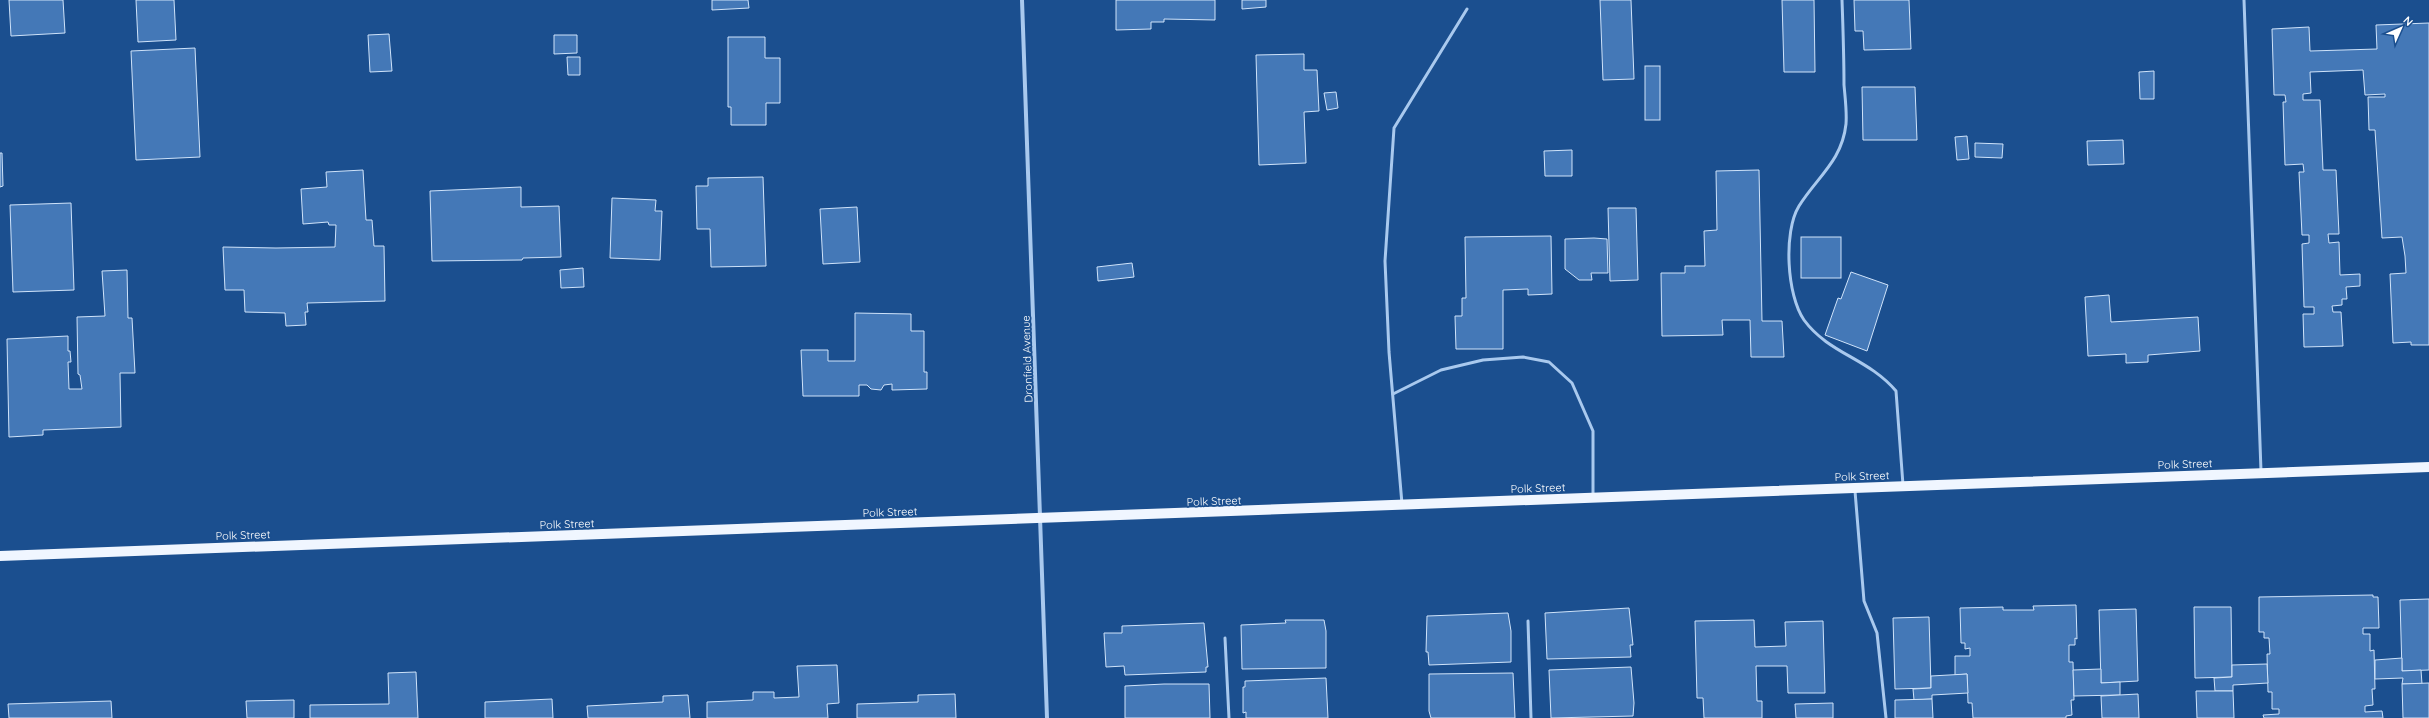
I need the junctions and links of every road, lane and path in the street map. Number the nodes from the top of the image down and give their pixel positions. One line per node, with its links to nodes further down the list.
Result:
1 (1022, 0): 12 (street, Dronfield Avenue)
2 (1842, 0): 8 (lane)
3 (2244, 0): 7 (lane)
4 (1467, 9): 5 (lane)
5 (1393, 394): 10 (lane); 11 (lane)
6 (2429, 467): 7 (main road, Polk Street)
7 (2261, 473): 8 (main road, Polk Street)
8 (1903, 487): 9 (main road, Polk Street)
9 (1855, 489): 10 (main road, Polk Street); 19 (lane)
10 (1593, 498): 11 (main road, Polk Street)
11 (1403, 505): 12 (main road, Polk Street)
12 (1042, 519): 13 (main road, Polk Street); 16 (street, Dronfield Avenue)
13 (0, 556)
14 (1528, 621): 18 (lane)
15 (1225, 638): 17 (lane)
16 (1047, 718)
17 (1229, 718)
18 (1531, 718)
19 (1886, 718)

